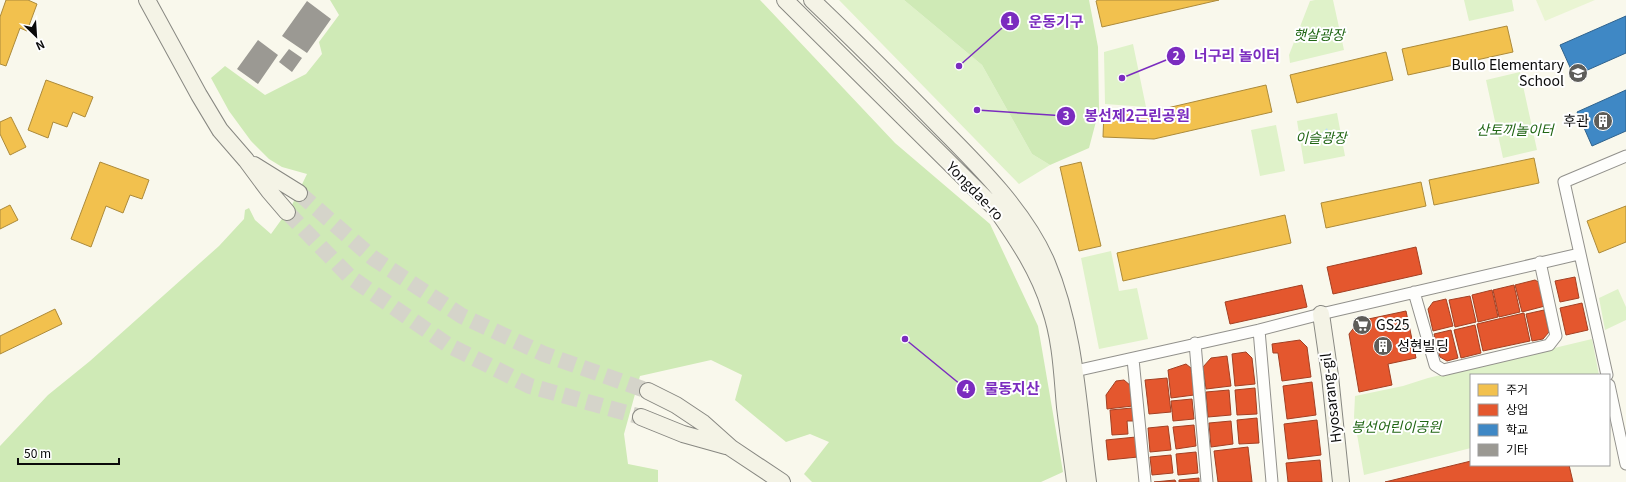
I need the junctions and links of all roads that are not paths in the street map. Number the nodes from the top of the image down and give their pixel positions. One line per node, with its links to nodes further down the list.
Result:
1 (146, 0): 5 (street)
2 (785, 0): 23 (street, Yongdae-ro)
3 (812, 0): 15 (street, Yongdae-ro)
4 (1626, 156): 8 (street)
5 (246, 160): 6 (street); 7 (street)
6 (299, 194)
7 (287, 212)
8 (1579, 254): 9 (street); 16 (street)
9 (1540, 262): 10 (street); 10 (street)
10 (1414, 292): 11 (street)
11 (1321, 314): 12 (street); 28 (street, Hyosarang-gil)
12 (1259, 330): 13 (street); 27 (street)
13 (1196, 344): 14 (street); 26 (street)
14 (1133, 359): 15 (street); 25 (street)
15 (1075, 371): 24 (street, Yongdae-ro)
16 (1607, 374)
17 (1610, 390): 21 (street)
18 (648, 391): 20 (street)
19 (641, 417): 20 (street)
20 (731, 448): 22 (street)
21 (1626, 464)
22 (782, 482)
23 (1075, 482)
24 (1088, 482)
25 (1145, 482)
26 (1207, 482)
27 (1272, 482)
28 (1341, 482)

